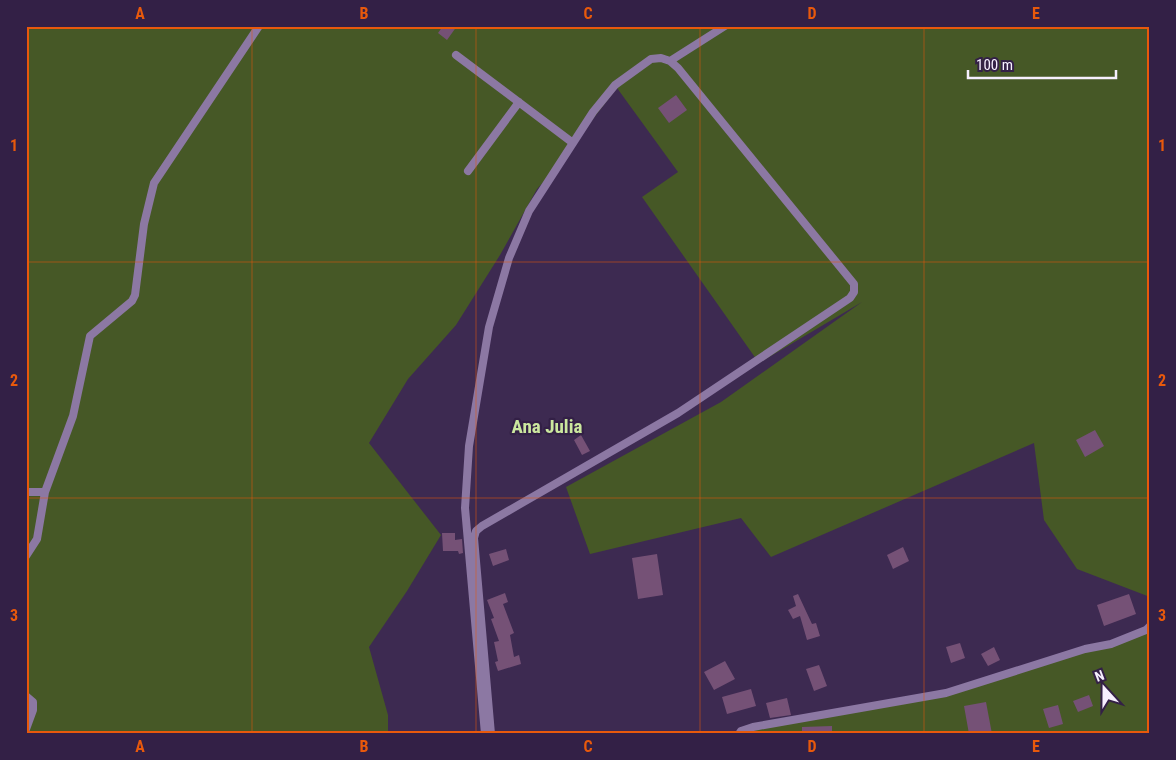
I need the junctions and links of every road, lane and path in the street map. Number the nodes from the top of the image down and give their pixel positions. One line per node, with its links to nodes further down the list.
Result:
1 (258, 26): 9 (street)
2 (725, 26): 4 (street)
3 (456, 55): 5 (street)
4 (670, 61): 6 (street); 15 (street)
5 (519, 102): 6 (street); 7 (street)
6 (573, 143): 14 (street)
7 (468, 171)
8 (26, 492): 9 (street)
9 (45, 492): 10 (street)
10 (26, 556)
11 (1150, 626): 16 (street)
12 (26, 696): 13 (street)
13 (26, 728)
14 (485, 734)
15 (491, 734)
16 (739, 734)

